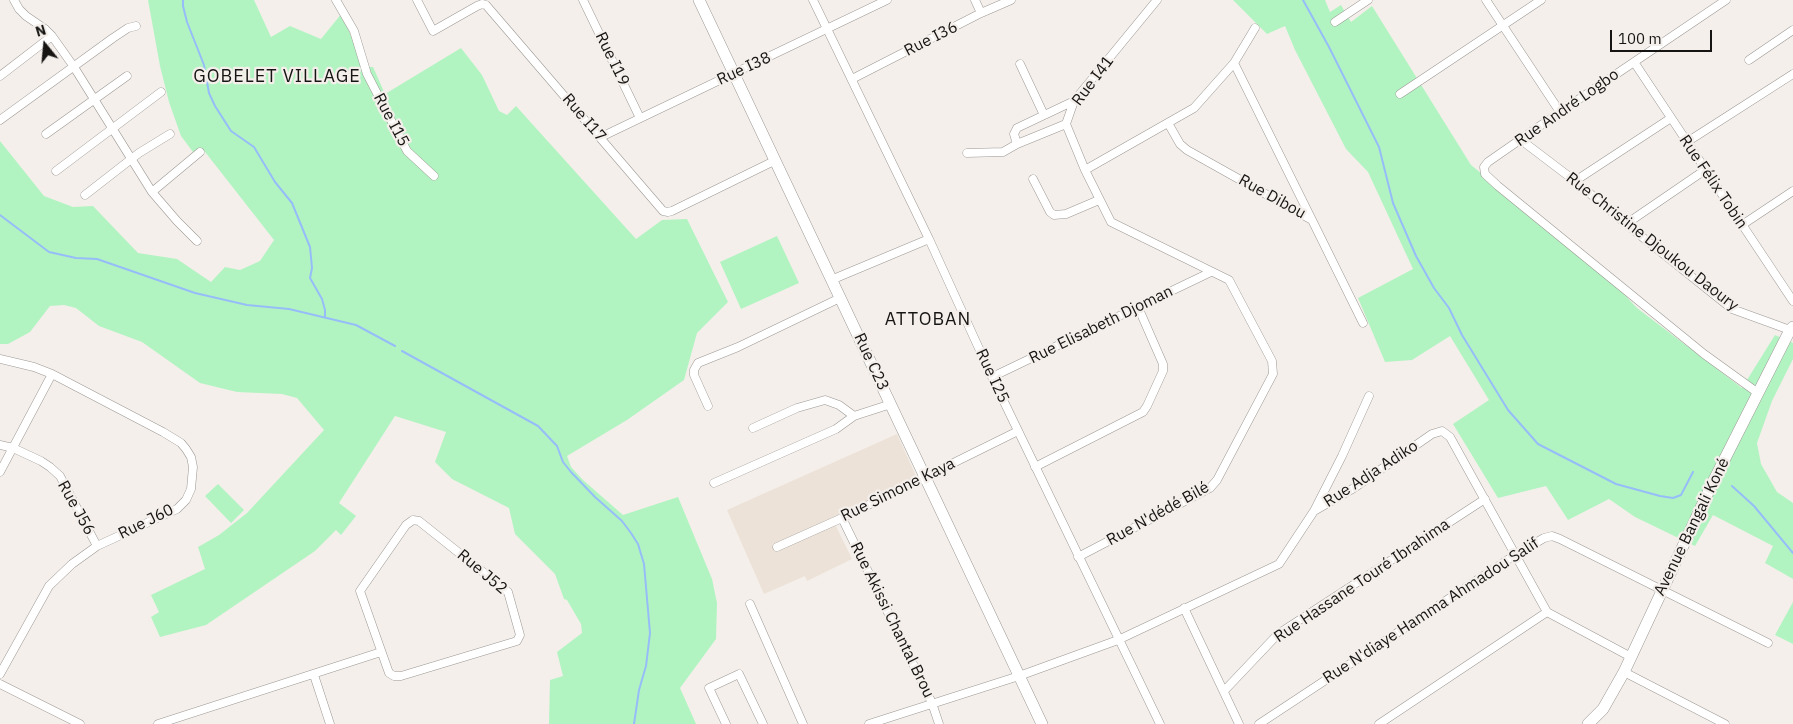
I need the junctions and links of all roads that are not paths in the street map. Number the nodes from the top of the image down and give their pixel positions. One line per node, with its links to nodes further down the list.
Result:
1 (336, 0): 58 (street, Rue I15)
2 (418, 0): 47 (street, Rue I17)
3 (583, 0): 39 (street, Rue I19)
4 (699, 0): 28 (street, Rue C23)
5 (813, 0): 20 (street, Rue I25)
6 (887, 0): 20 (street, Rue I38)
7 (975, 0): 15 (street)
8 (1011, 0): 15 (street, Rue I36)
9 (1157, 0): 36 (street, Rue I41)
10 (1368, 0): 16 (street)
11 (1486, 0): 17 (street)
12 (1541, 0): 17 (street)
13 (1726, 0): 24 (street, Rue André Logbo)
14 (15, 1): 22 (street)
15 (981, 13): 32 (street, Rue I36)
16 (1335, 22)
17 (1503, 25): 34 (street); 37 (street)
18 (136, 26): 27 (street)
19 (1255, 28): 25 (street)
20 (828, 29): 28 (street, Rue I38); 32 (street, Rue I25)
21 (1793, 30): 23 (street)
22 (52, 36): 27 (street); 30 (street)
23 (1749, 60)
24 (1634, 62): 37 (street, Rue André Logbo); 40 (street, Rue Félix Tobin)
25 (1234, 63): 42 (street); 65 (street)
26 (1020, 64): 38 (street)
27 (74, 67): 35 (street); 41 (street)
28 (734, 74): 39 (street, Rue I38); 54 (street, Rue C23)
29 (1793, 74): 49 (street)
30 (0, 76)
31 (127, 76): 35 (street)
32 (852, 79): 68 (street, Rue I25)
33 (161, 92): 44 (street)
34 (1400, 94)
35 (94, 100): 44 (street); 45 (street)
36 (1074, 102): 38 (street); 43 (street, Rue I41)
37 (1560, 112): 48 (street, Rue André Logbo)
38 (1044, 115): 50 (street)
39 (640, 118): 47 (street, Rue I38)
40 (1671, 118): 49 (street, Rue Félix Tobin); 60 (street)
41 (0, 120)
42 (1168, 123): 55 (street); 65 (street, Rue Dibou)
43 (1066, 124): 50 (street); 55 (street, Rue I41)
44 (112, 129): 53 (street); 57 (street)
45 (46, 134)
46 (170, 134): 53 (street)
47 (601, 137): 54 (street, Rue I17)
48 (1520, 140): 60 (street, Rue Christine Djoukou Daoury); 80 (street, Rue André Logbo)
49 (1687, 142): 56 (street, Rue Félix Tobin)
50 (1017, 144): 52 (street)
51 (200, 152): 62 (street)
52 (967, 153)
53 (132, 159): 62 (street); 63 (street)
54 (774, 161): 71 (street, Rue C23)
55 (1084, 170): 64 (street, Rue I41)
56 (1706, 170): 66 (street); 67 (street, Rue Félix Tobin)
57 (56, 171)
58 (434, 176)
59 (1033, 180): 64 (street)
60 (1575, 181): 66 (street, Rue Christine Djoukou Daoury)
61 (1793, 191): 67 (street)
62 (152, 192): 69 (street)
63 (85, 195)
64 (1099, 200): 70 (street, Rue N'dédé Bilé)
65 (1312, 220): 75 (street, Rue Dibou)
66 (1626, 224): 76 (street, Rue Christine Djoukou Daoury)
67 (1742, 225): 73 (street, Rue Félix Tobin)
68 (929, 239): 71 (street); 79 (street, Rue I25)
69 (198, 241)
70 (1210, 272): 74 (street, Rue Elisabeth Djoman); 99 (street, Rue N'dédé Bilé)
71 (831, 280): 72 (street, Rue C23)
72 (840, 298): 82 (street, Rue C23); 83 (street)
73 (1793, 301)
74 (1138, 307): 79 (street, Rue Elisabeth Djoman); 89 (street)
75 (1362, 322)
76 (1791, 329): 80 (street, Avenue Bangali Koné)
77 (0, 359): 78 (street, Rue J60)
78 (52, 374): 88 (street); 96 (street, Rue J60)
79 (992, 378): 86 (street, Rue I25)
80 (1758, 393): 100 (street, Avenue Bangali Koné)
81 (1369, 396): 94 (street)
82 (891, 404): 84 (street); 91 (street, Rue C23)
83 (708, 406)
84 (854, 416): 85 (street); 92 (street)
85 (753, 428)
86 (1018, 431): 89 (street, Rue I25); 91 (street, Rue Simone Kaya)
87 (0, 445): 88 (street, Rue J56)
88 (12, 448): 90 (street); 96 (street, Rue J56)
89 (1035, 467): 99 (street, Rue I25)
90 (0, 472)
91 (924, 477): 95 (street, Rue Simone Kaya); 111 (street, Rue C23)
92 (714, 483)
93 (1485, 499): 94 (street, Rue Adja Adiko); 98 (street, Rue Adja Adiko); 113 (street, Rue Hassane Touré Ibrahima)
94 (1314, 511): 102 (street, Rue Adja Adiko)
95 (842, 518): 97 (street, Rue Simone Kaya); 114 (street, Rue Akissi Chantal Brou)
96 (97, 546): 109 (street, Rue J60)
97 (776, 547)
98 (1515, 555): 100 (street, Rue N'diaye Hamma Ahmadou Salif); 103 (street, Rue Adja Adiko); 126 (street, Rue N'diaye Hamma Ahmadou Salif)
99 (1078, 557): 104 (street, Rue I25)
100 (1662, 590): 105 (street); 107 (street, Avenue Bangali Koné)
101 (750, 604): 120 (street)
102 (1184, 608): 104 (street, Rue Adja Adiko); 113 (street)
103 (1547, 612): 107 (street); 127 (street)
104 (1118, 640): 111 (street, Rue Adja Adiko); 124 (street, Rue I25)
105 (1768, 643)
106 (381, 652): 106 (street, Rue J52); 110 (street)
107 (1631, 657): 108 (street, Avenue Bangali Koné)
108 (1624, 672): 128 (street, Avenue Bangali Koné); 129 (street)
109 (0, 674)
110 (314, 675): 116 (street); 117 (street)
111 (1019, 676): 114 (street, Rue Adja Adiko); 123 (street, Rue C23)
112 (0, 684): 115 (street)
113 (1224, 690): 125 (street)
114 (932, 703): 121 (street, Rue Adja Adiko); 122 (street, Rue Akissi Chantal Brou)
115 (80, 724)
116 (158, 724)
117 (330, 724)
118 (726, 724): 119 (street)
119 (762, 724)
120 (802, 724)
121 (869, 724)
122 (939, 724)
123 (1042, 724)
124 (1160, 724)
125 (1240, 724)
126 (1260, 724)
127 (1379, 724)
128 (1588, 724)
129 (1725, 724)

